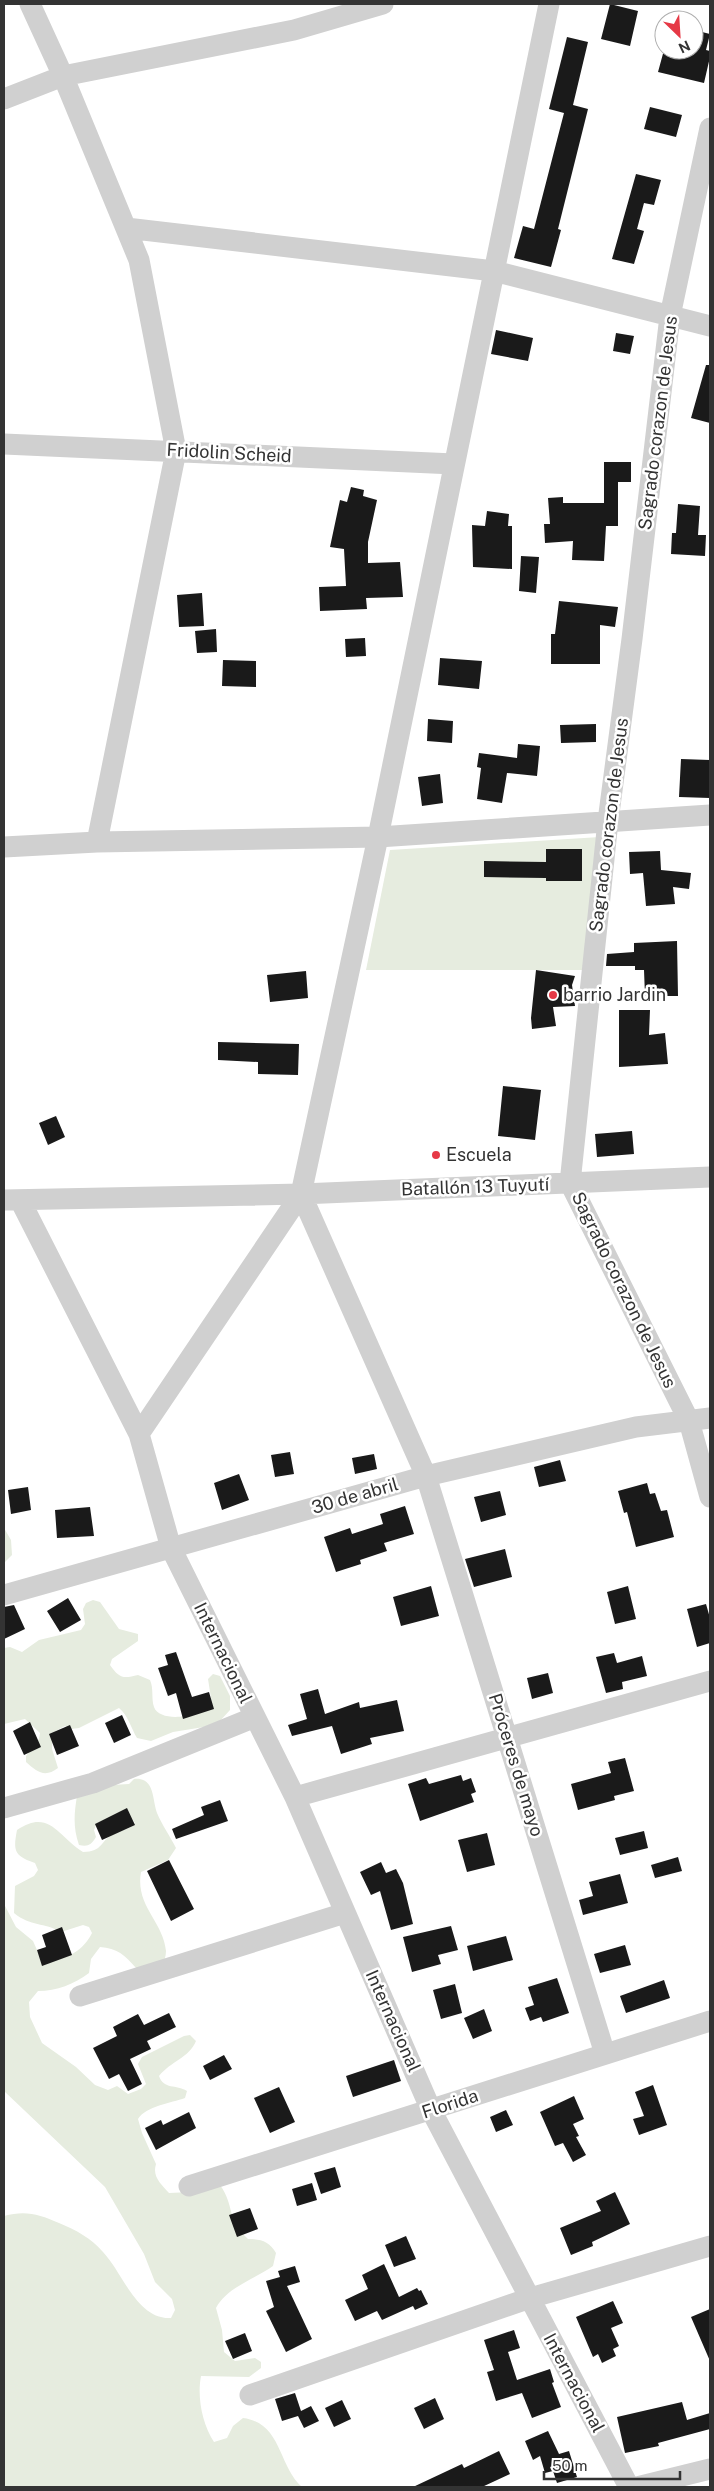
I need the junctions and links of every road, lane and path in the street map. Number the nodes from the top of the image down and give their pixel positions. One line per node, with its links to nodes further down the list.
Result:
1 (30, 4): 4 (street)
2 (383, 4): 4 (street)
3 (549, 4): 8 (street)
4 (63, 76): 5 (street); 7 (street)
5 (4, 99)
6 (710, 128): 9 (street, Sagrado corazon de Jesus)
7 (126, 228): 8 (street); 12 (street)
8 (494, 271): 9 (street); 13 (street)
9 (670, 316): 10 (street); 15 (street, Sagrado corazon de Jesus)
10 (710, 326)
11 (4, 444): 12 (street, Fridolin Scheid)
12 (176, 451): 13 (street, Fridolin Scheid); 17 (street)
13 (454, 464): 16 (street)
14 (710, 815): 15 (street)
15 (608, 821): 16 (street); 20 (street, Sagrado corazon de Jesus)
16 (378, 837): 17 (street); 21 (street)
17 (97, 842): 18 (street)
18 (4, 847)
19 (710, 1177): 20 (street, Batallón 13 Tuyutí)
20 (570, 1183): 21 (street, Batallón 13 Tuyutí); 24 (street, Sagrado corazon de Jesus)
21 (301, 1194): 22 (street, Batallón 13 Tuyutí); 25 (street); 26 (street, Próceres de mayo)
22 (12, 1200): 25 (street, Internacional)
23 (710, 1418): 24 (street, 30 de abril)
24 (689, 1421): 26 (street, 30 de abril); 27 (street, Sagrado corazon de Jesus)
25 (139, 1434): 28 (street, Internacional)
26 (426, 1476): 28 (street, 30 de abril); 32 (street, Próceres de mayo)
27 (710, 1497)
28 (171, 1548): 29 (street, 30 de abril); 31 (street, Internacional)
29 (4, 1595)
30 (710, 1681): 32 (street)
31 (255, 1717): 33 (street, Internacional); 34 (street)
32 (507, 1738): 33 (street); 38 (street, Próceres de mayo)
33 (295, 1797): 35 (street, Internacional)
34 (4, 1808)
35 (345, 1913): 36 (street); 39 (street, Internacional)
36 (80, 1996)
37 (710, 2021): 38 (street, Florida)
38 (605, 2054): 39 (street, Florida)
39 (431, 2110): 40 (street, Florida); 42 (street, Internacional)
40 (190, 2186)
41 (710, 2246): 42 (street)
42 (530, 2298): 43 (street); 45 (street, Internacional)
43 (250, 2395)
44 (710, 2468): 46 (street)
45 (629, 2487)
46 (637, 2487)

